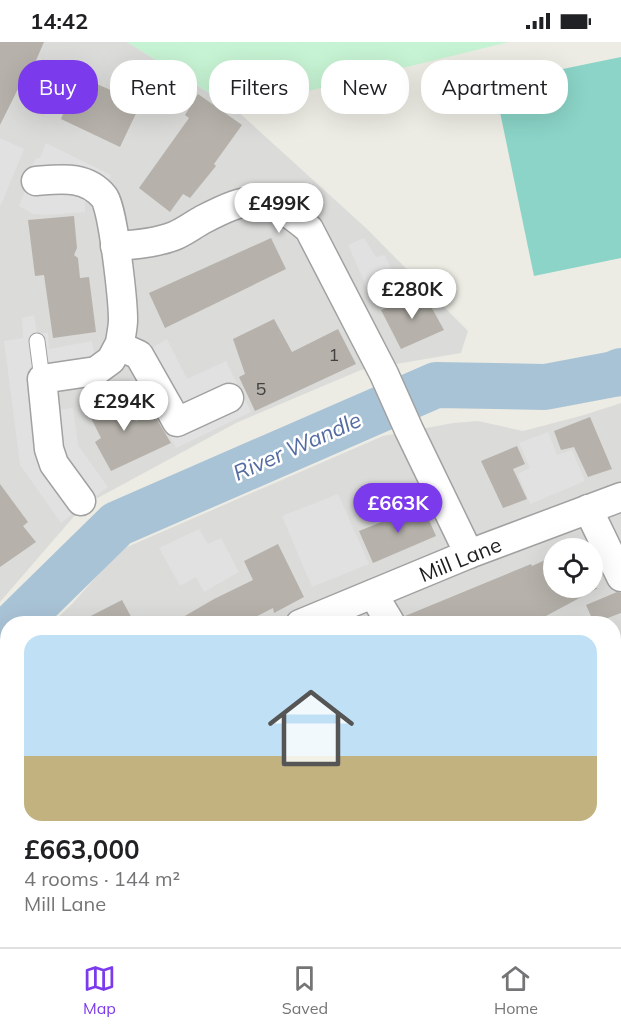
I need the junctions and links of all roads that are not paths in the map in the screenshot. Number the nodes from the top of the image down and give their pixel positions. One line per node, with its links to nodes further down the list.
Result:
1 (36, 181): 2 (street)
2 (115, 246): 4 (street); 10 (street)
3 (37, 341): 5 (lane)
4 (119, 346): 5 (street); 6 (street)
5 (42, 379): 8 (street)
6 (229, 398)
7 (621, 497): 9 (street, Mill Lane)
8 (81, 501)
9 (588, 509): 10 (street, Mill Lane); 11 (street)
10 (469, 554): 12 (street, Mill Lane)
11 (621, 577)
12 (373, 594): 13 (street, Mill Lane); 14 (street)
13 (319, 616)
14 (387, 616)

